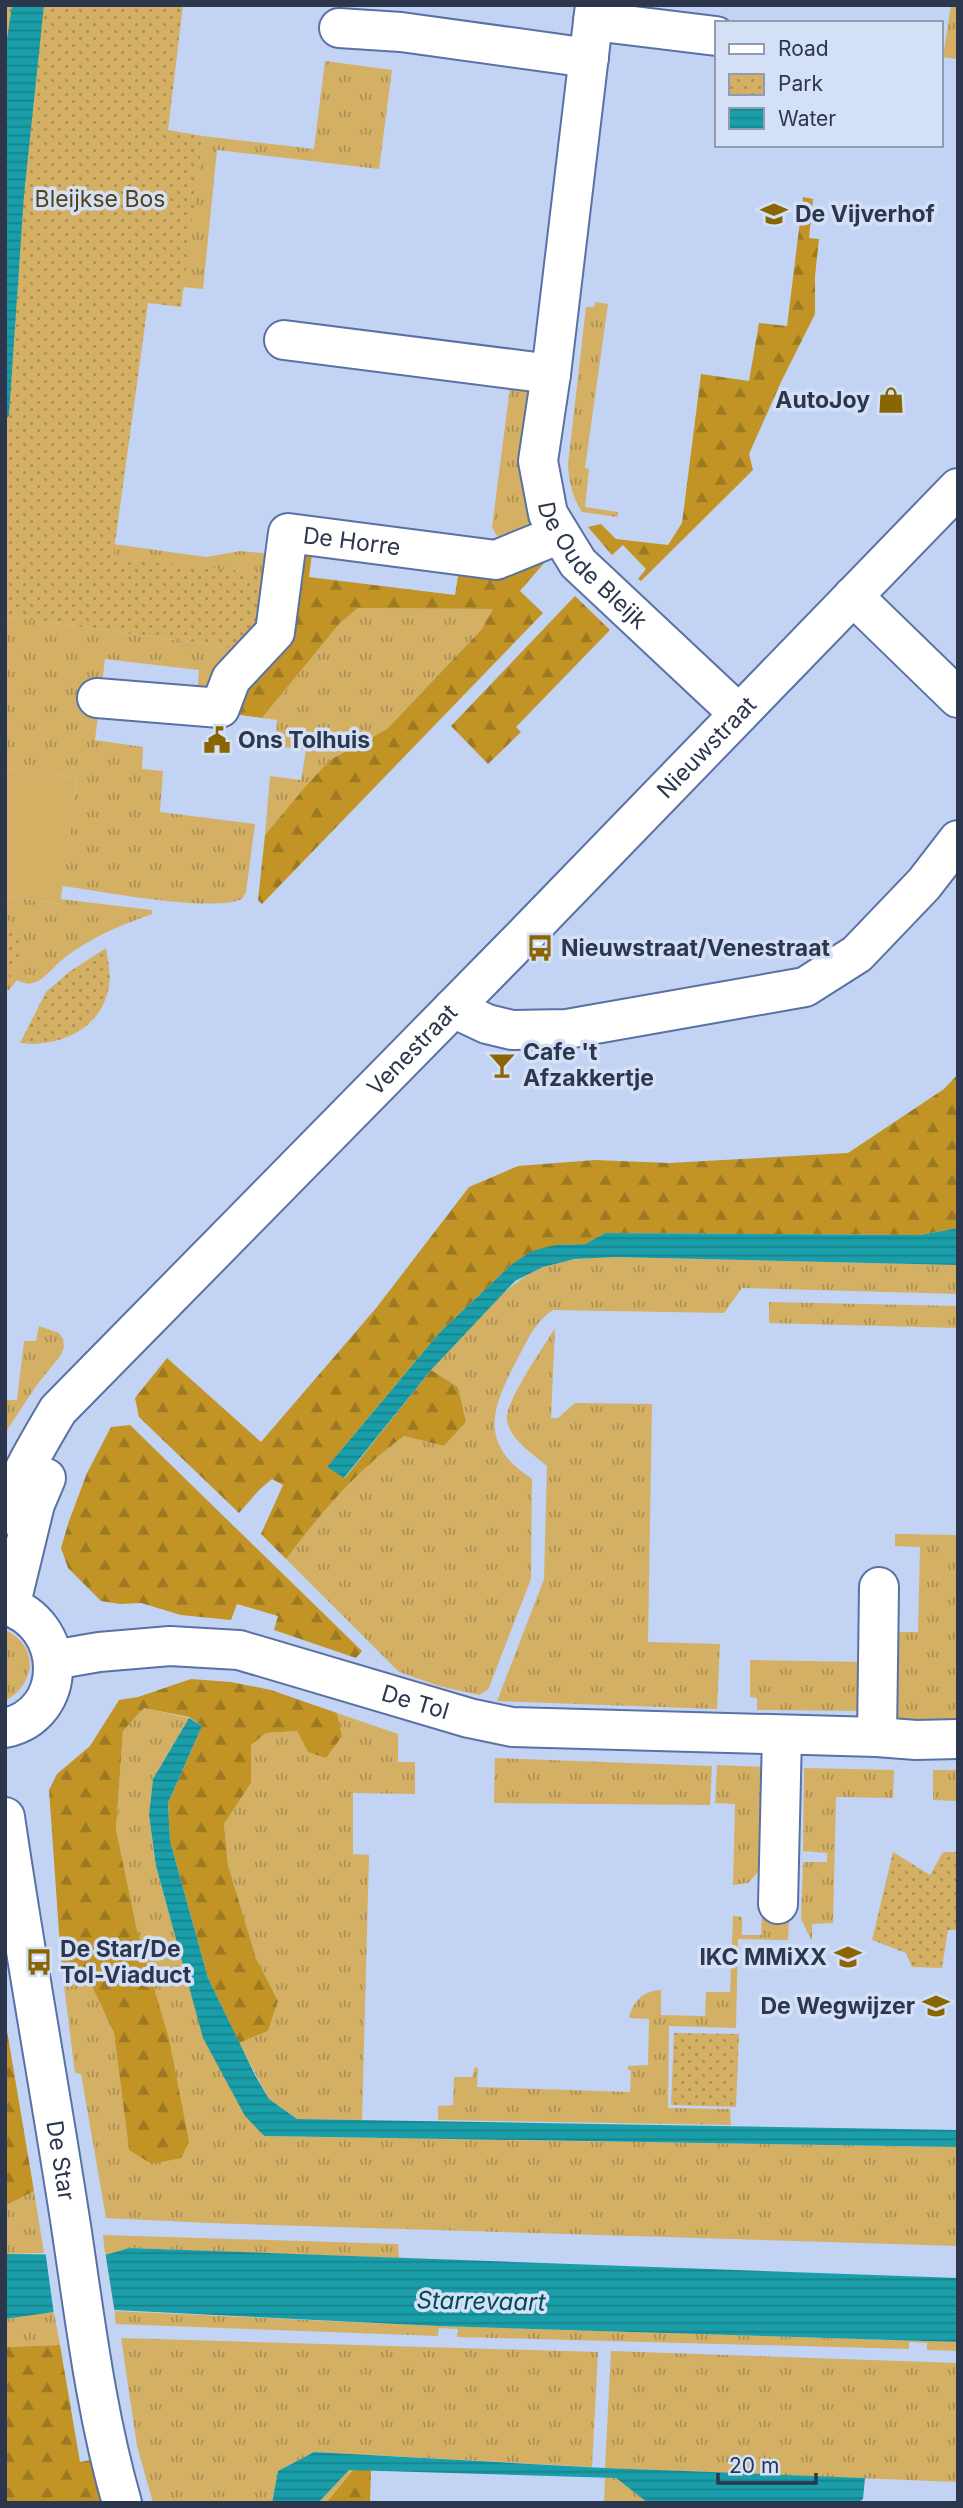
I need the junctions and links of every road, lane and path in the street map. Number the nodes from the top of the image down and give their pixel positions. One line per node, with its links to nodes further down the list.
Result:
1 (594, 13): 3 (street, De Oude Bleijk); 4 (street, De Oude Bleijk)
2 (339, 28): 4 (street)
3 (715, 36)
4 (589, 58): 6 (street, De Oude Bleijk)
5 (284, 340): 6 (street)
6 (551, 374): 8 (street, De Oude Bleijk)
7 (958, 488): 9 (street, Nieuwstraat)
8 (560, 534): 10 (street, De Horre); 12 (street, De Oude Bleijk)
9 (853, 596): 11 (street); 12 (street, Nieuwstraat)
10 (97, 698)
11 (958, 698)
12 (739, 714): 14 (street, Nieuwstraat)
13 (958, 841): 14 (street, Venestraat)
14 (453, 1008): 15 (street, Venestraat)
15 (117, 1349): 16 (street, Venestraat); 18 (street, Venestraat)
16 (5, 1514)
17 (878, 1587): 22 (street)
18 (8, 1606): 19 (street)
19 (53, 1660): 20 (street); 21 (street, De Tol)
20 (5, 1728)
21 (782, 1735): 22 (street, De Tol); 25 (street)
22 (877, 1737): 23 (street, De Tol)
23 (958, 1739)
24 (5, 1817): 26 (street, De Star)
25 (778, 1904)
26 (122, 2503)

